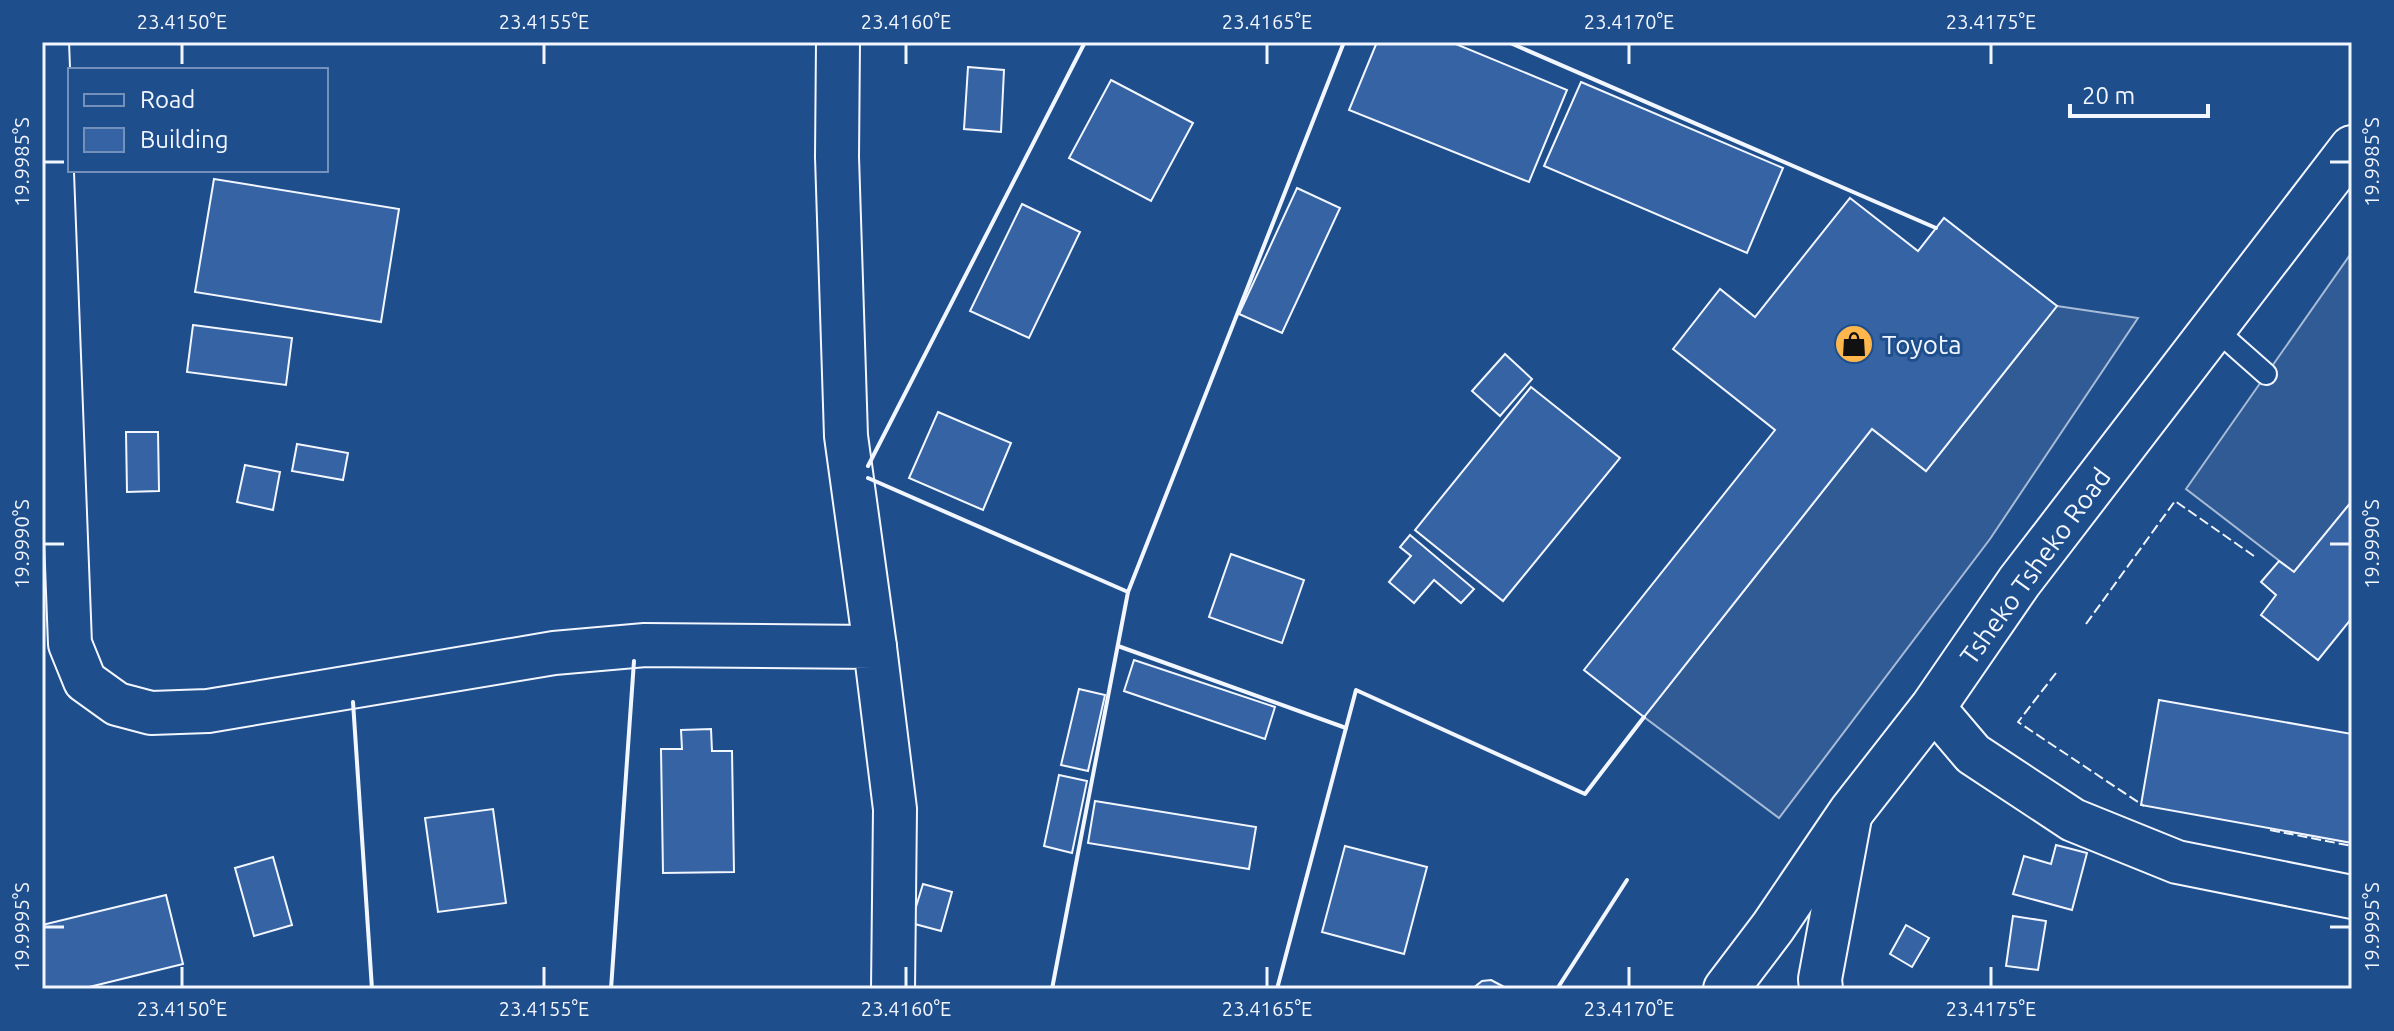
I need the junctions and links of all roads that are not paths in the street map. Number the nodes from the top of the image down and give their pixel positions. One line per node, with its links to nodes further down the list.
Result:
1 (47, 42): 6 (street)
2 (838, 42): 6 (street)
3 (2352, 148): 4 (highway, Tsheko Tsheko Road)
4 (2214, 328): 5 (lane); 7 (highway, Tsheko Tsheko Road)
5 (2266, 374)
6 (875, 647): 10 (street)
7 (1933, 707): 8 (highway, Tsheko Tsheko Road); 9 (street)
8 (1851, 812): 11 (highway, Tsheko Tsheko Road); 12 (street)
9 (2352, 897)
10 (893, 989)
11 (1726, 989)
12 (1821, 989)

